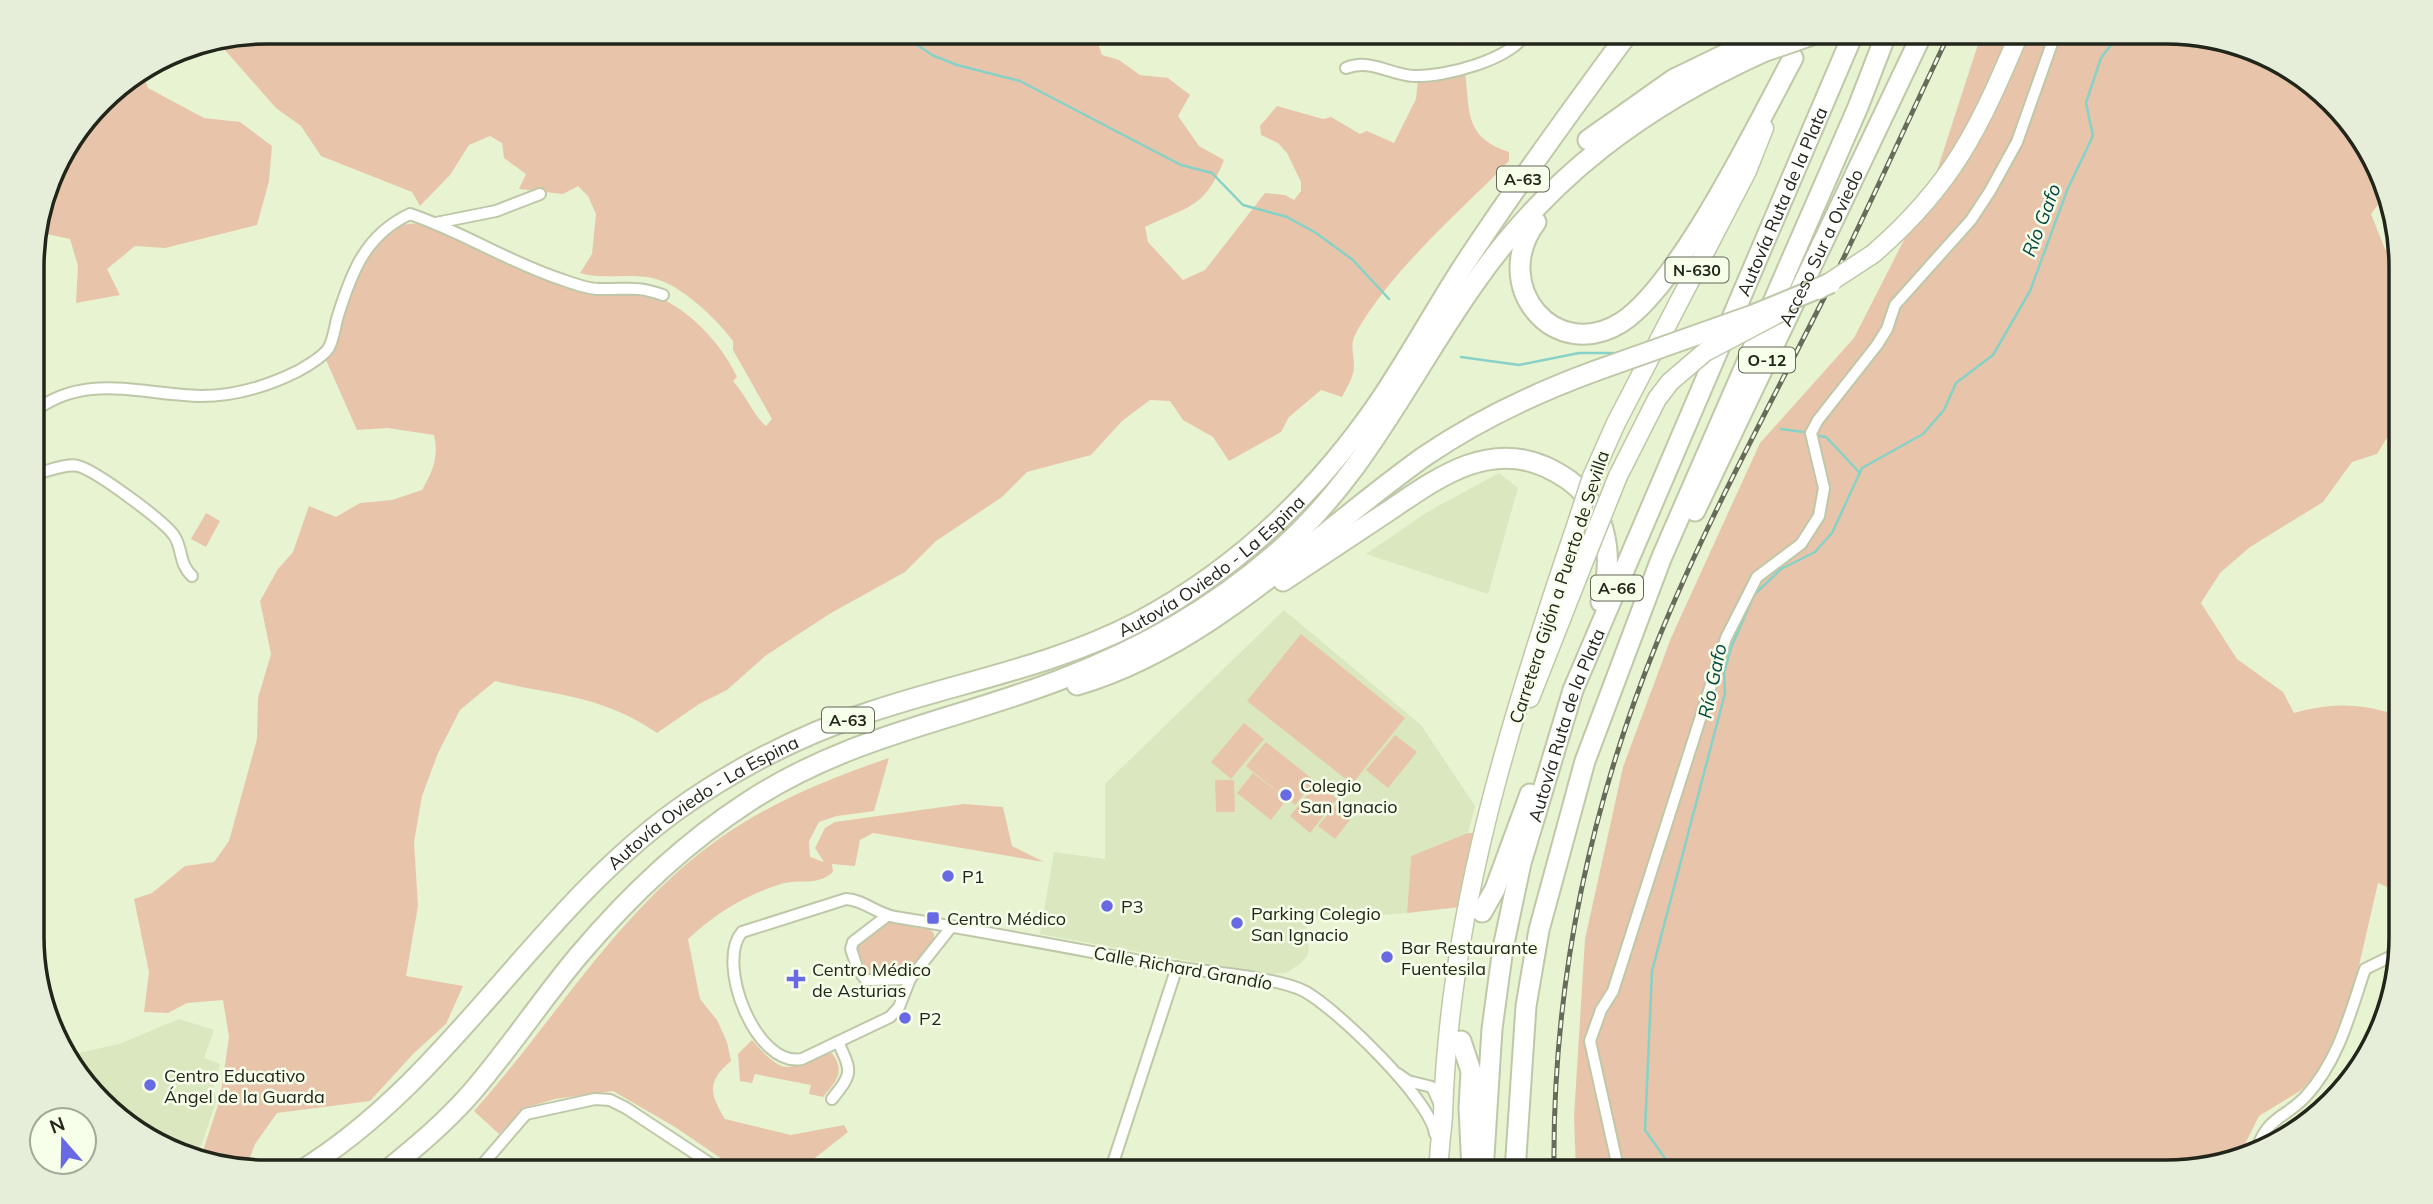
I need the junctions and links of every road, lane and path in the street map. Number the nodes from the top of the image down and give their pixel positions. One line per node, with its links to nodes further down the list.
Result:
1 (1515, 44): 12 (street)
2 (1620, 44): 18 (highway, A-63)
3 (1745, 44): 18 (highway)
4 (1786, 44): 13 (highway, A-63, bridge)
5 (1799, 44): 11 (highway, Carretera Gijón a Puerto de Sevilla / N-630)
6 (1849, 44): 24 (highway, Autovía Ruta de la Plata / A-66)
7 (1882, 44): 23 (highway, Autovía Ruta de la Plata / A-66)
8 (1917, 44): 23 (highway, Acceso Sur a Oviedo / O-12)
9 (2015, 44): 16 (highway, Carretera Gijón a Puerto de Sevilla / N-630, bridge)
10 (2052, 44): 53 (street)
11 (1793, 58): 13 (highway); 27 (highway, Carretera Gijón a Puerto de Sevilla / N-630, bridge)
12 (1346, 68)
13 (1627, 129): 26 (highway, A-63)
14 (540, 194): 15 (street)
15 (436, 223): 17 (street); 19 (street)
16 (1831, 283): 22 (highway, bridge); 27 (highway, Carretera Gijón a Puerto de Sevilla / N-630, bridge)
17 (663, 295)
18 (1424, 332): 43 (highway, Autovía Oviedo - La Espina / A-63)
19 (44, 406)
20 (44, 472): 21 (street)
21 (191, 576)
22 (1121, 671): 24 (highway); 26 (highway)
23 (1610, 689): 52 (highway, Autovía Ruta de la Plata / A-66)
24 (1573, 690): 25 (highway, Autovía Ruta de la Plata / A-66)
25 (1553, 749): 28 (highway); 51 (highway, Autovía Ruta de la Plata / A-66)
26 (789, 777): 44 (highway, Autovía Oviedo - La Espina / A-63)
27 (1491, 807): 36 (highway, Carretera Gijón a Puerto de Sevilla / N-630)
28 (1482, 912)
29 (887, 916): 30 (street, Calle Richard Grandío); 33 (street); 35 (street, Calle Richard Grandío)
30 (952, 926): 32 (street, Calle Richard Grandío); 33 (street)
31 (2388, 958): 42 (street)
32 (1177, 967): 37 (street, Calle Richard Grandío); 47 (street)
33 (910, 979): 35 (street)
34 (1461, 1041): 50 (highway)
35 (838, 1042): 40 (street)
36 (1446, 1059): 38 (street); 41 (highway, Carretera Gijón a Puerto de Sevilla / N-630)
37 (1387, 1066): 38 (street, Calle Richard Grandío); 39 (street, Calle Richard Grandío)
38 (1428, 1084): 41 (street)
39 (1415, 1096): 41 (street); 48 (street, Calle Richard Grandío)
40 (832, 1099)
41 (1442, 1103): 49 (highway, Carretera Gijón a Puerto de Sevilla / N-630)
42 (2261, 1138)
43 (315, 1160)
44 (400, 1160)
45 (486, 1160): 46 (street)
46 (705, 1160)
47 (1114, 1160)
48 (1438, 1160)
49 (1439, 1160)
50 (1471, 1160)
51 (1484, 1160)
52 (1516, 1160)
53 (1616, 1160)

